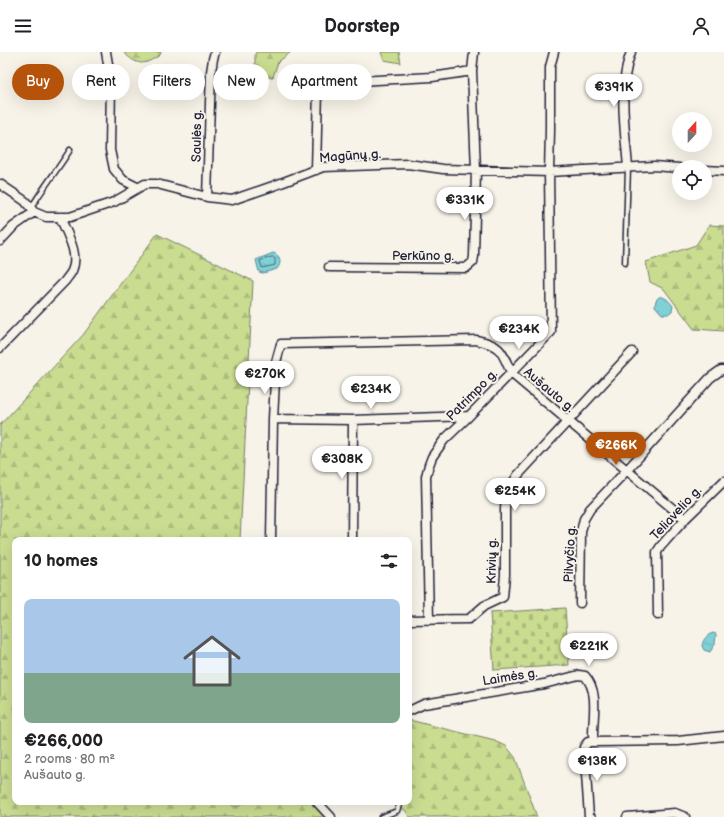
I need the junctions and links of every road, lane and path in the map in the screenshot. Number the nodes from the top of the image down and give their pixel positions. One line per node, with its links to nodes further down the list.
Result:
1 (106, 52): 16 (street)
2 (216, 52): 17 (street, Saulės g.)
3 (474, 52): 6 (street, Perkūno g.)
4 (554, 52): 13 (street, Patrimpo g.)
5 (631, 52): 8 (street)
6 (472, 71): 10 (street); 11 (street, Perkūno g.)
7 (70, 150): 18 (lane)
8 (628, 167): 9 (street, Magūnų g.); 13 (street, Magūnų g.); 21 (lane)
9 (672, 167)
10 (316, 170): 11 (street, Magūnų g.); 17 (street, Magūnų g.)
11 (476, 170): 13 (street, Magūnų g.); 22 (street, Perkūno g.)
12 (712, 171): 14 (street)
13 (549, 172): 26 (street, Patrimpo g.)
14 (724, 172)
15 (0, 184): 18 (street)
16 (137, 187): 17 (street, Magūnų g.); 19 (street, Magūnų g.)
17 (207, 197)
18 (32, 210): 19 (street, Magūnų g.); 20 (street)
19 (60, 217): 23 (street)
20 (0, 241)
21 (625, 263)
22 (329, 267)
23 (0, 348)
24 (632, 352): 30 (street, Krivių g.)
25 (724, 370): 31 (street, Pilvyčio g.)
26 (511, 373): 27 (street, Patrimpo g.); 28 (street, Aušauto g.); 30 (street, Aušauto g.)
27 (469, 416): 29 (street); 39 (street, Patrimpo g.)
28 (273, 419): 29 (street); 34 (street)
29 (353, 420): 35 (street)
30 (568, 422): 31 (street, Aušauto g.); 39 (street, Krivių g.)
31 (627, 470): 33 (street, Aušauto g.); 36 (street, Pilvyčio g.)
32 (724, 481): 33 (street, Teliavelio g.)
33 (685, 519): 37 (street, Teliavelio g.)
34 (271, 537)
35 (352, 537)
36 (580, 604)
37 (658, 615)
38 (412, 620): 39 (street, Krivių g.)
39 (429, 620)
40 (412, 710): 42 (street, Laimės g.)
41 (724, 736): 42 (street)
42 (594, 742): 47 (street)
43 (320, 805): 45 (street)
44 (399, 805): 46 (lane)
45 (331, 817)
46 (381, 817)
47 (591, 817)
48 (627, 817): 49 (street)
49 (685, 817)

